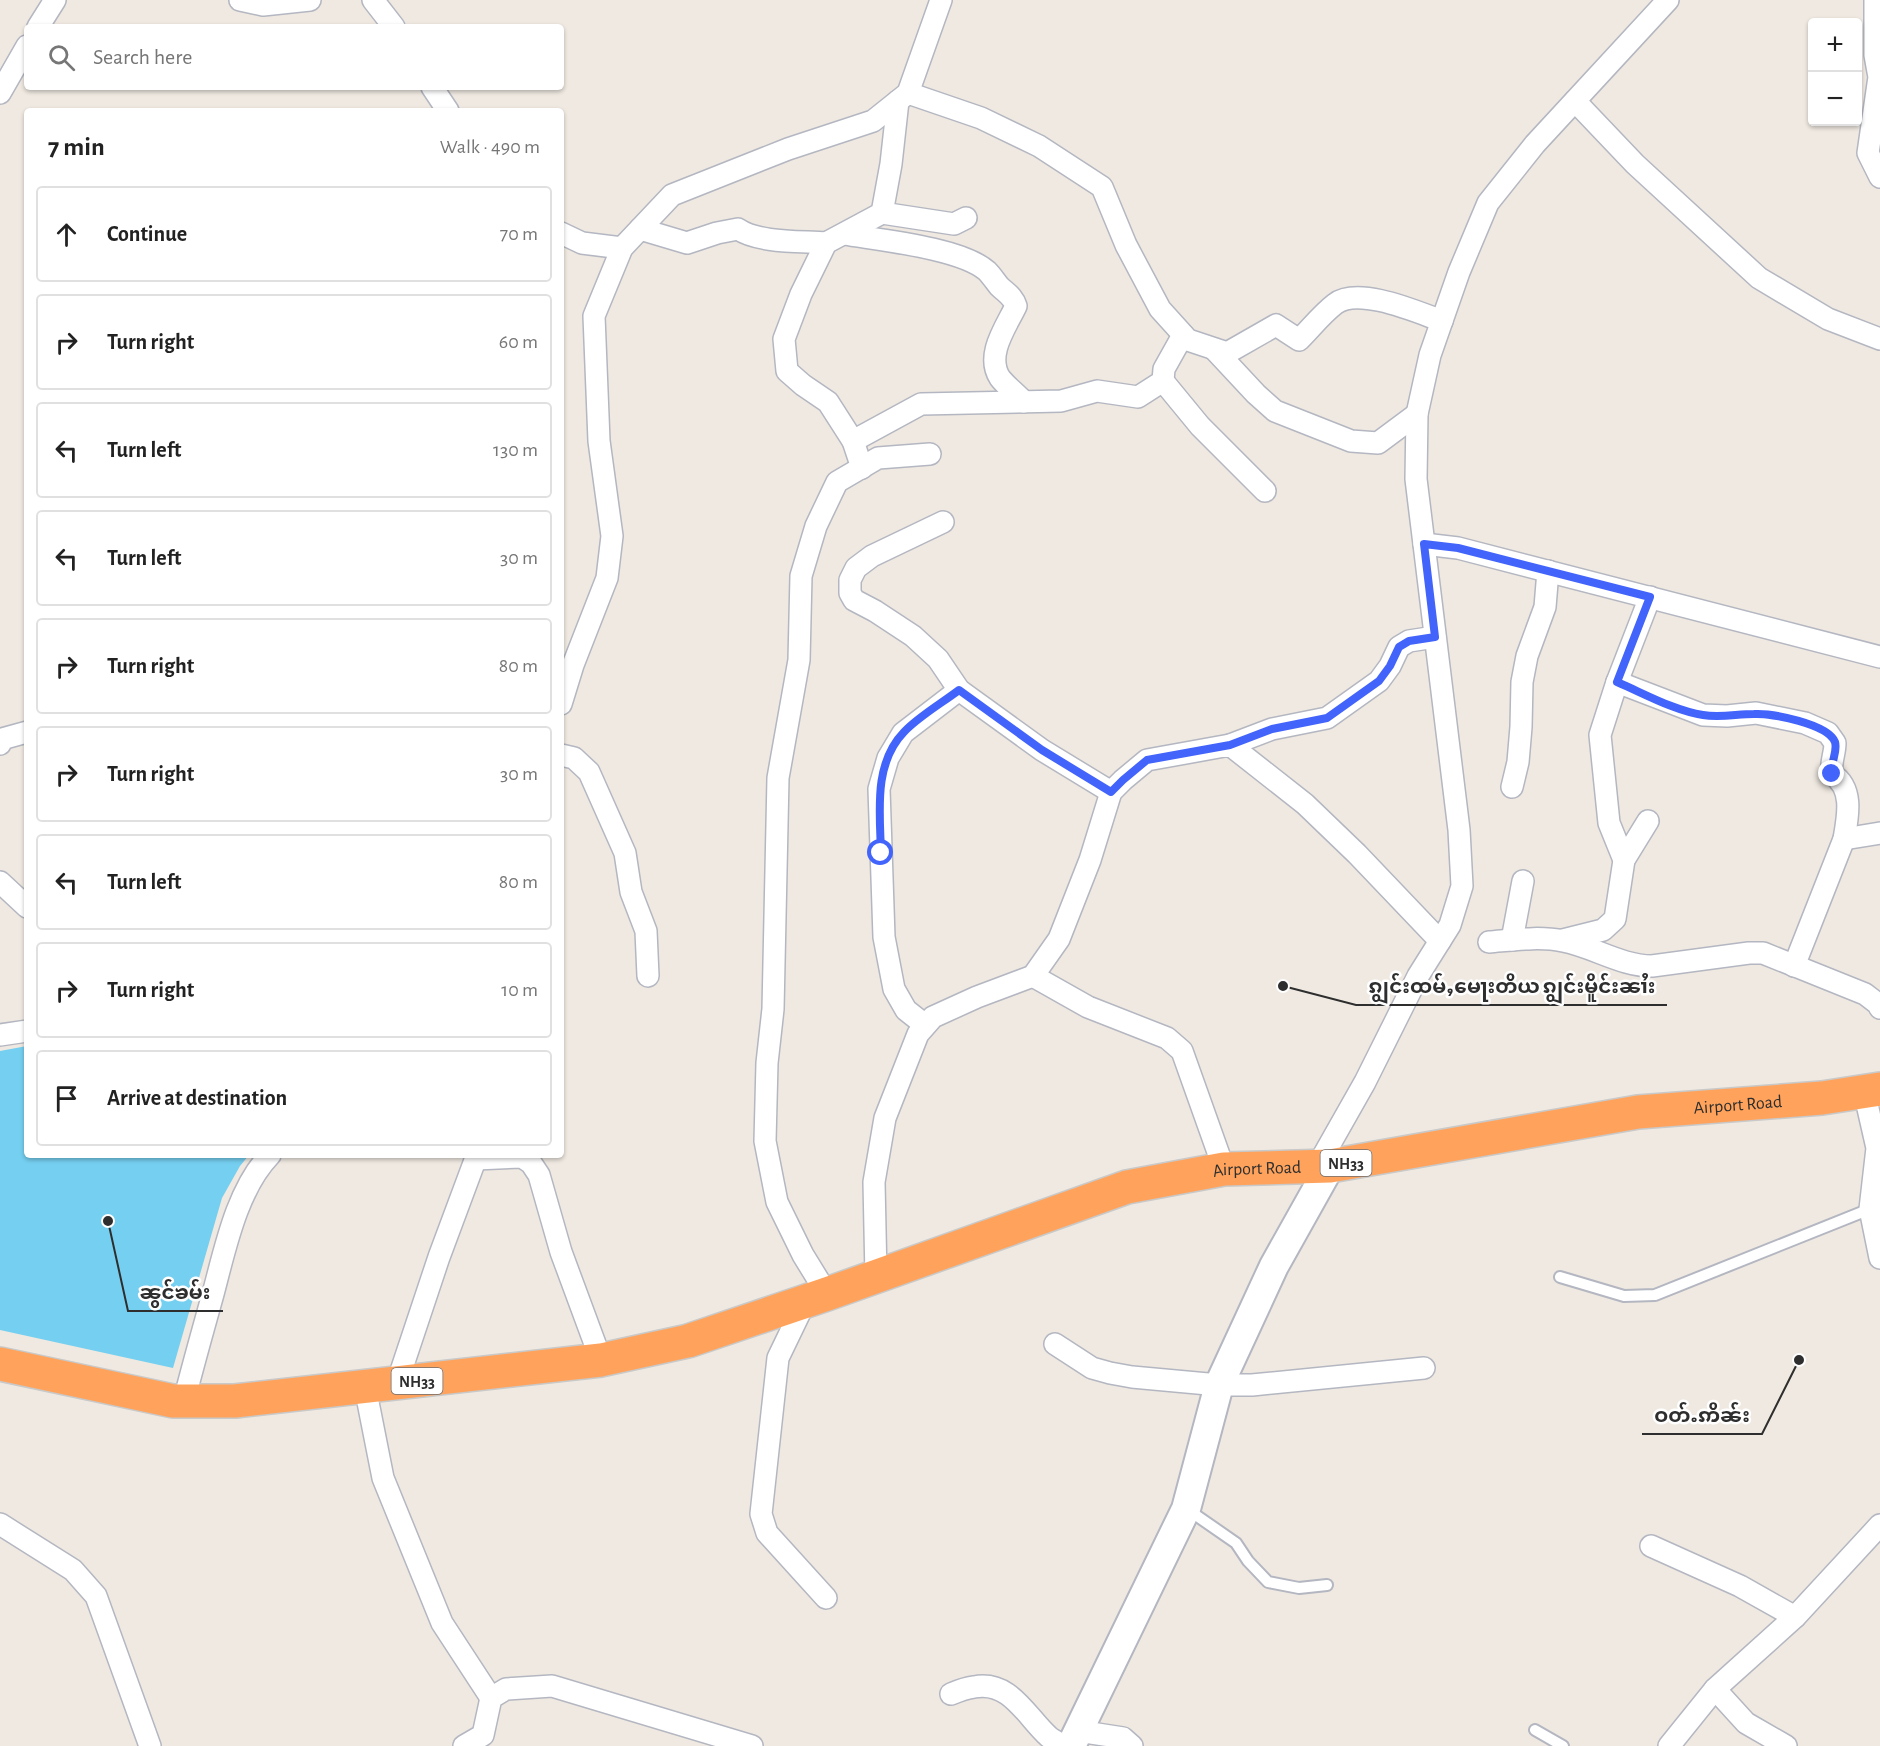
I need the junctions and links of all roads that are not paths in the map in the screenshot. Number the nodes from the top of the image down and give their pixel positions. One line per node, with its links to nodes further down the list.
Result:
1 (55, 0): 8 (street)
2 (240, 0): 3 (street)
3 (310, 0)
4 (373, 0): 9 (street)
5 (941, 0): 13 (street)
6 (1668, 0): 14 (street)
7 (1875, 0): 16 (street)
8 (40, 24)
9 (392, 24)
10 (24, 51): 12 (street)
11 (434, 90): 15 (street)
12 (0, 93)
13 (903, 97): 17 (street); 19 (street); 24 (street)
14 (1575, 101): 23 (street); 25 (street)
15 (446, 108)
16 (1880, 177)
17 (882, 213): 18 (street); 21 (street)
18 (966, 218)
19 (640, 229): 21 (street); 22 (street)
20 (564, 234): 22 (street)
21 (835, 238): 28 (street); 30 (street)
22 (621, 248): 42 (street)
23 (1442, 321): 26 (street); 29 (street)
24 (1183, 335): 26 (street); 27 (street)
25 (1880, 339)
26 (1214, 349): 29 (street)
27 (1163, 381): 28 (street); 33 (street)
28 (1024, 402): 30 (street)
29 (1417, 414): 35 (street)
30 (853, 441): 32 (street)
31 (930, 454): 32 (street)
32 (862, 468): 77 (street)
33 (1265, 491)
34 (943, 522): 41 (street)
35 (1424, 544): 36 (street); 38 (street)
36 (1548, 571): 37 (street); 47 (street)
37 (1650, 597): 39 (street); 40 (street)
38 (1435, 637): 45 (street); 58 (street)
39 (1880, 657)
40 (1617, 682): 51 (street); 52 (street)
41 (959, 690): 48 (street); 64 (street)
42 (564, 694)
43 (24, 733): 44 (street)
44 (0, 744)
45 (1230, 745): 48 (street); 58 (street)
46 (564, 756): 61 (street)
47 (1512, 787)
48 (1111, 792): 62 (street)
49 (1648, 821): 52 (street)
50 (1880, 833): 51 (street)
51 (1844, 838): 60 (street)
52 (1624, 860): 57 (street)
53 (1523, 881): 56 (street)
54 (0, 882): 55 (street)
55 (24, 904)
56 (1512, 940): 57 (street); 59 (street)
57 (1562, 940): 60 (street)
58 (1440, 941): 71 (street)
59 (1489, 942)
60 (1794, 966): 63 (street)
61 (648, 976)
62 (1033, 976): 64 (street); 72 (street)
63 (1880, 1008)
64 (925, 1025): 75 (street)
65 (24, 1031): 66 (street)
66 (0, 1035)
67 (1872, 1090): 71 (highway, Airport Road / NH33); 73 (street)
68 (267, 1158): 85 (street)
69 (476, 1158): 82 (street)
70 (524, 1158): 79 (street)
71 (1324, 1166): 72 (highway, Airport Road / NH33); 83 (street)
72 (1224, 1169): 75 (highway, Airport Road / NH33)
73 (1870, 1209): 74 (street); 76 (lane)
74 (1880, 1258)
75 (876, 1277): 77 (highway, Airport Road / NH33)
76 (1560, 1277)
77 (816, 1298): 79 (highway, NH33); 91 (street)
78 (1056, 1344): 83 (street)
79 (602, 1360): 82 (highway, NH33)
80 (0, 1364): 85 (highway, NH33)
81 (1424, 1368): 83 (street)
82 (397, 1383): 84 (highway, NH33)
83 (1218, 1385): 86 (street)
84 (365, 1387): 85 (highway, NH33); 95 (street)
85 (184, 1401)
86 (1186, 1509): 90 (lane); 97 (street)
87 (0, 1524): 98 (street)
88 (1880, 1525): 92 (street)
89 (1651, 1546): 92 (street)
90 (1327, 1585)
91 (826, 1598)
92 (1795, 1617): 93 (street)
93 (1715, 1689): 103 (street); 104 (street)
94 (951, 1694): 97 (street)
95 (491, 1698): 99 (street); 100 (street)
96 (1535, 1730): 102 (lane)
97 (1071, 1741): 101 (street)
98 (150, 1746)
99 (464, 1746)
100 (752, 1746)
101 (1132, 1746)
102 (1563, 1746)
103 (1669, 1746)
104 (1786, 1746)

